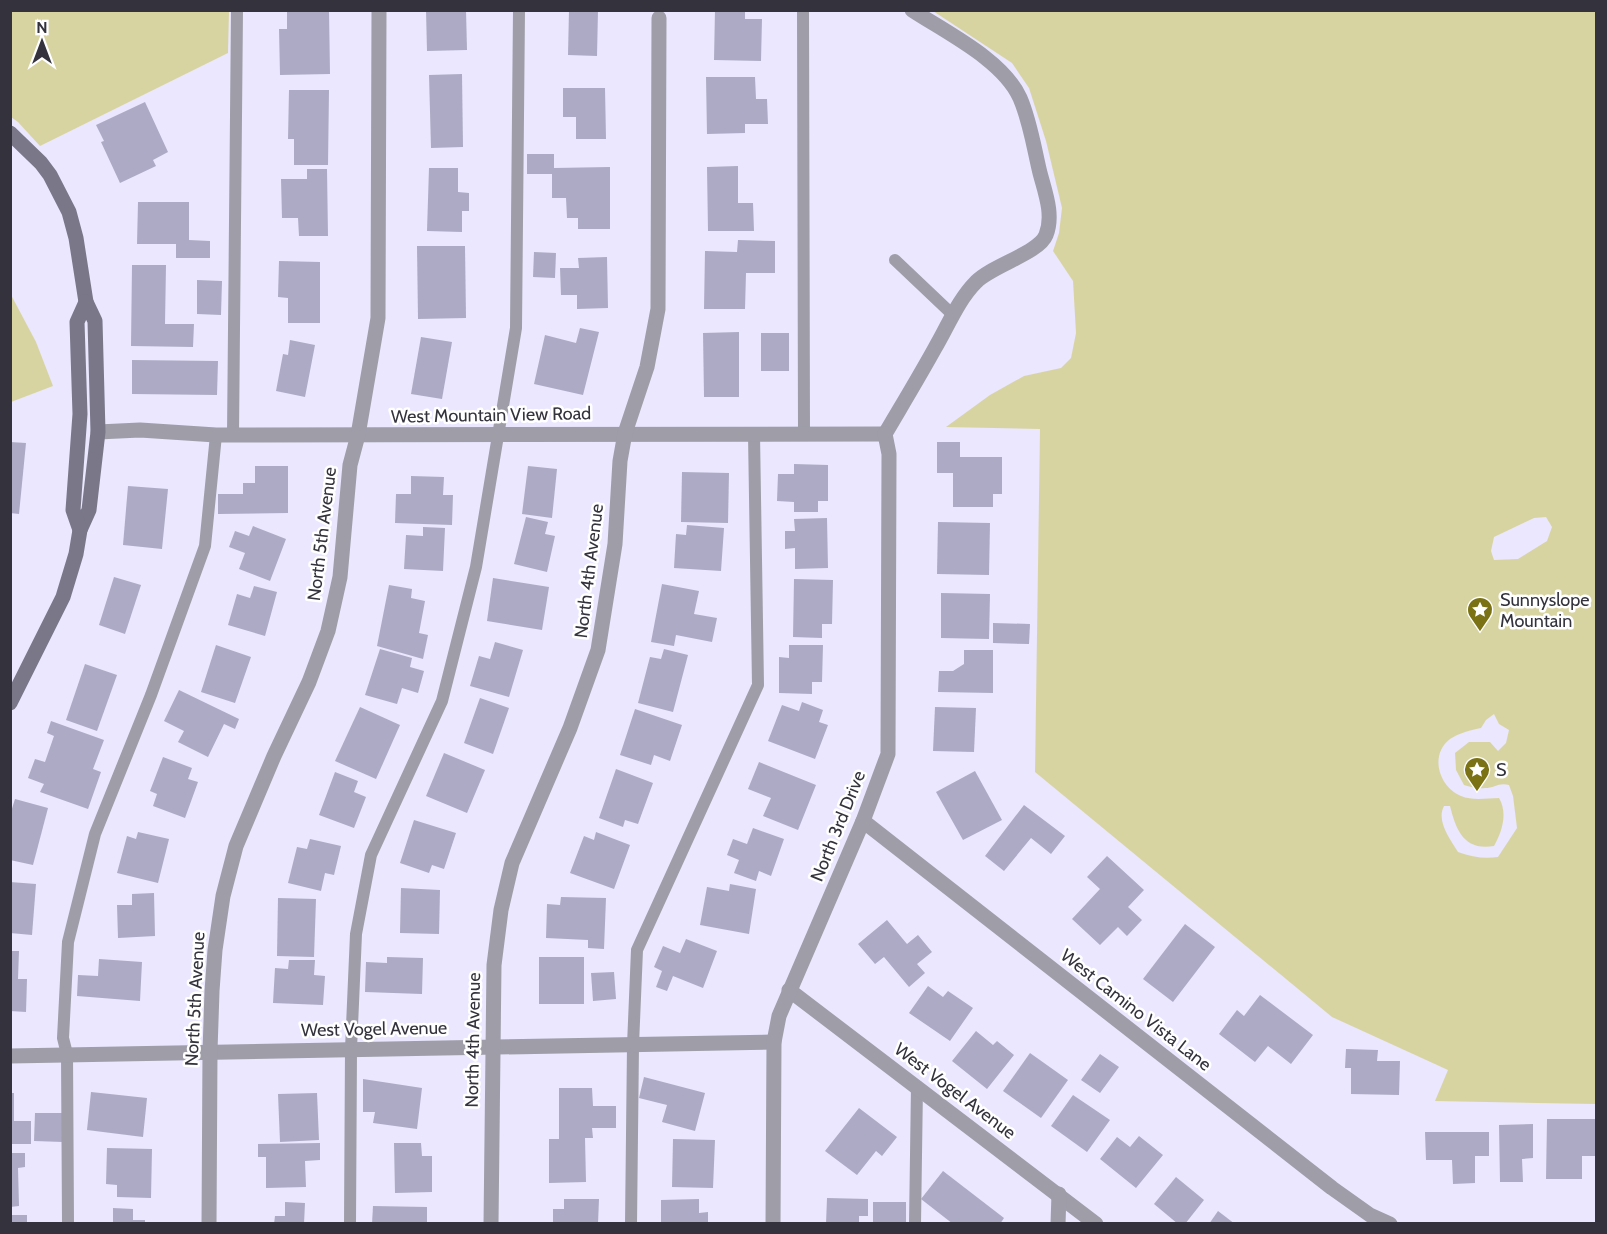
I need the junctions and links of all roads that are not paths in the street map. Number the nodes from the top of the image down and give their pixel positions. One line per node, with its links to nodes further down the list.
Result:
1 (237, 10): 17 (lane)
2 (380, 10): 18 (street, North 5th Avenue)
3 (519, 10): 19 (lane)
4 (803, 10): 14 (lane)
5 (912, 10): 10 (street)
6 (659, 18): 12 (street, North 4th Avenue)
7 (10, 133): 9 (street)
8 (895, 260): 10 (lane)
9 (86, 302): 11 (street); 20 (street)
10 (953, 315): 15 (street)
11 (98, 432): 16 (street, West Mountain View Road); 20 (street); 21 (street)
12 (625, 433): 13 (street, West Mountain View Road); 19 (street, West Mountain View Road); 27 (street, North 4th Avenue)
13 (754, 434): 14 (street, West Mountain View Road); 26 (lane)
14 (804, 434): 15 (street, West Mountain View Road)
15 (885, 434): 23 (street, North 3rd Drive)
16 (216, 435): 17 (street, West Mountain View Road); 30 (lane)
17 (233, 435): 18 (street, West Mountain View Road)
18 (358, 435): 19 (street, West Mountain View Road); 29 (street, North 5th Avenue)
19 (498, 435): 28 (lane)
20 (79, 438): 21 (street)
21 (80, 530): 22 (street)
22 (10, 703)
23 (863, 821): 24 (street, North 3rd Drive); 43 (street, West Camino Vista Lane)
24 (789, 990): 25 (street, North 3rd Drive); 32 (street, West Vogel Avenue)
25 (774, 1042): 26 (street, West Vogel Avenue); 39 (street, North 3rd Drive)
26 (633, 1045): 27 (street, West Vogel Avenue); 38 (lane)
27 (492, 1047): 28 (street, West Vogel Avenue); 37 (street, North 4th Avenue)
28 (351, 1049): 29 (street, West Vogel Avenue); 36 (lane)
29 (210, 1051): 30 (street, West Vogel Avenue); 35 (street, North 5th Avenue)
30 (67, 1054): 31 (street, West Vogel Avenue); 34 (lane)
31 (10, 1056)
32 (917, 1086): 33 (street, West Vogel Avenue); 40 (lane)
33 (1059, 1194): 41 (street); 42 (street, West Vogel Avenue)
34 (68, 1224)
35 (209, 1224)
36 (350, 1224)
37 (491, 1224)
38 (631, 1224)
39 (773, 1224)
40 (915, 1224)
41 (1058, 1224)
42 (1096, 1224)
43 (1390, 1224)

